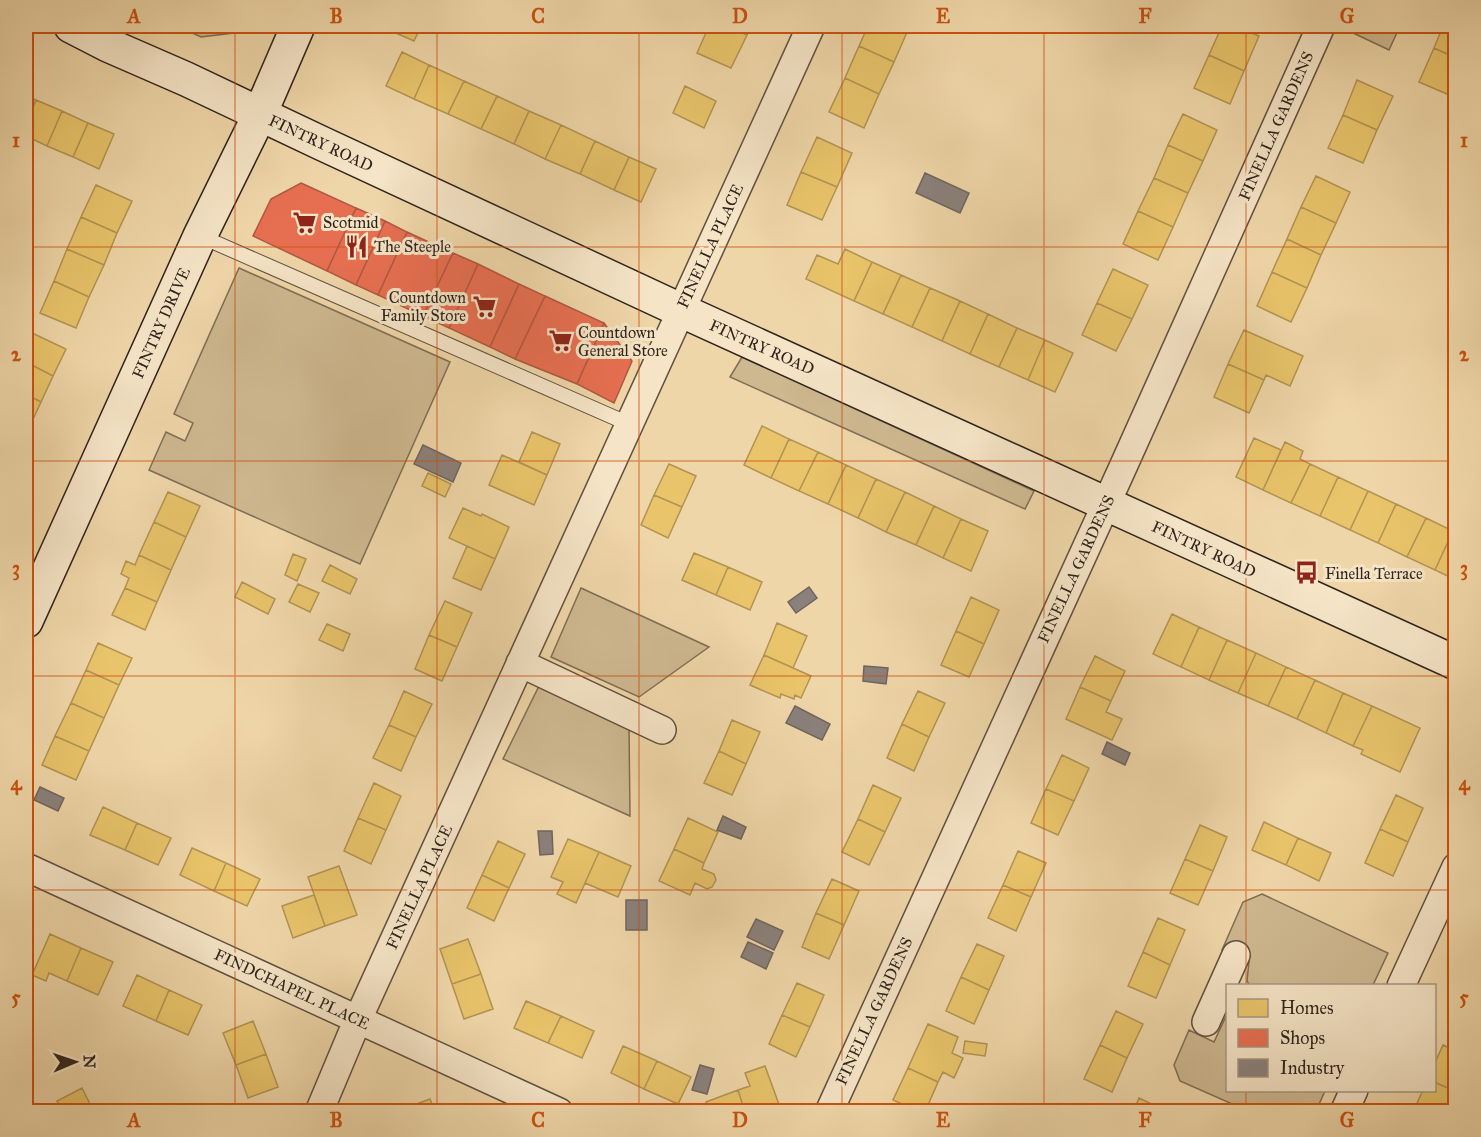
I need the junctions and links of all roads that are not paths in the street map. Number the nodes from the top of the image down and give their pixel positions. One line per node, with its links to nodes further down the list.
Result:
1 (71, 26): 5 (street, FINTRY ROAD)
2 (298, 26): 5 (street, FINTRY DRIVE)
3 (811, 26): 7 (street, FINELLA PLACE)
4 (1320, 26): 9 (street, FINELLA GARDENS)
5 (261, 114): 6 (street, FINTRY DRIVE); 7 (street, FINTRY ROAD)
6 (200, 236): 8 (lane); 10 (street, FINTRY DRIVE)
7 (680, 310): 8 (street, FINELLA PLACE); 9 (street, FINTRY ROAD)
8 (629, 423): 11 (street, FINELLA PLACE)
9 (1106, 504): 12 (street, FINTRY ROAD); 25 (street, FINELLA GARDENS)
10 (26, 621)
11 (520, 663): 13 (street); 20 (street, FINELLA PLACE)
12 (1455, 663)
13 (662, 730)
14 (26, 867): 20 (street, FINDCHAPEL PLACE)
15 (1455, 867): 18 (street)
16 (1236, 955): 17 (street)
17 (1226, 984)
18 (1402, 984)
19 (1224, 990): 21 (street)
20 (358, 1019): 23 (street, FINELLA PLACE); 24 (street, FINDCHAPEL PLACE)
21 (1206, 1022)
22 (1353, 1092): 26 (street)
23 (320, 1112)
24 (559, 1112)
25 (829, 1112)
26 (1344, 1112)

